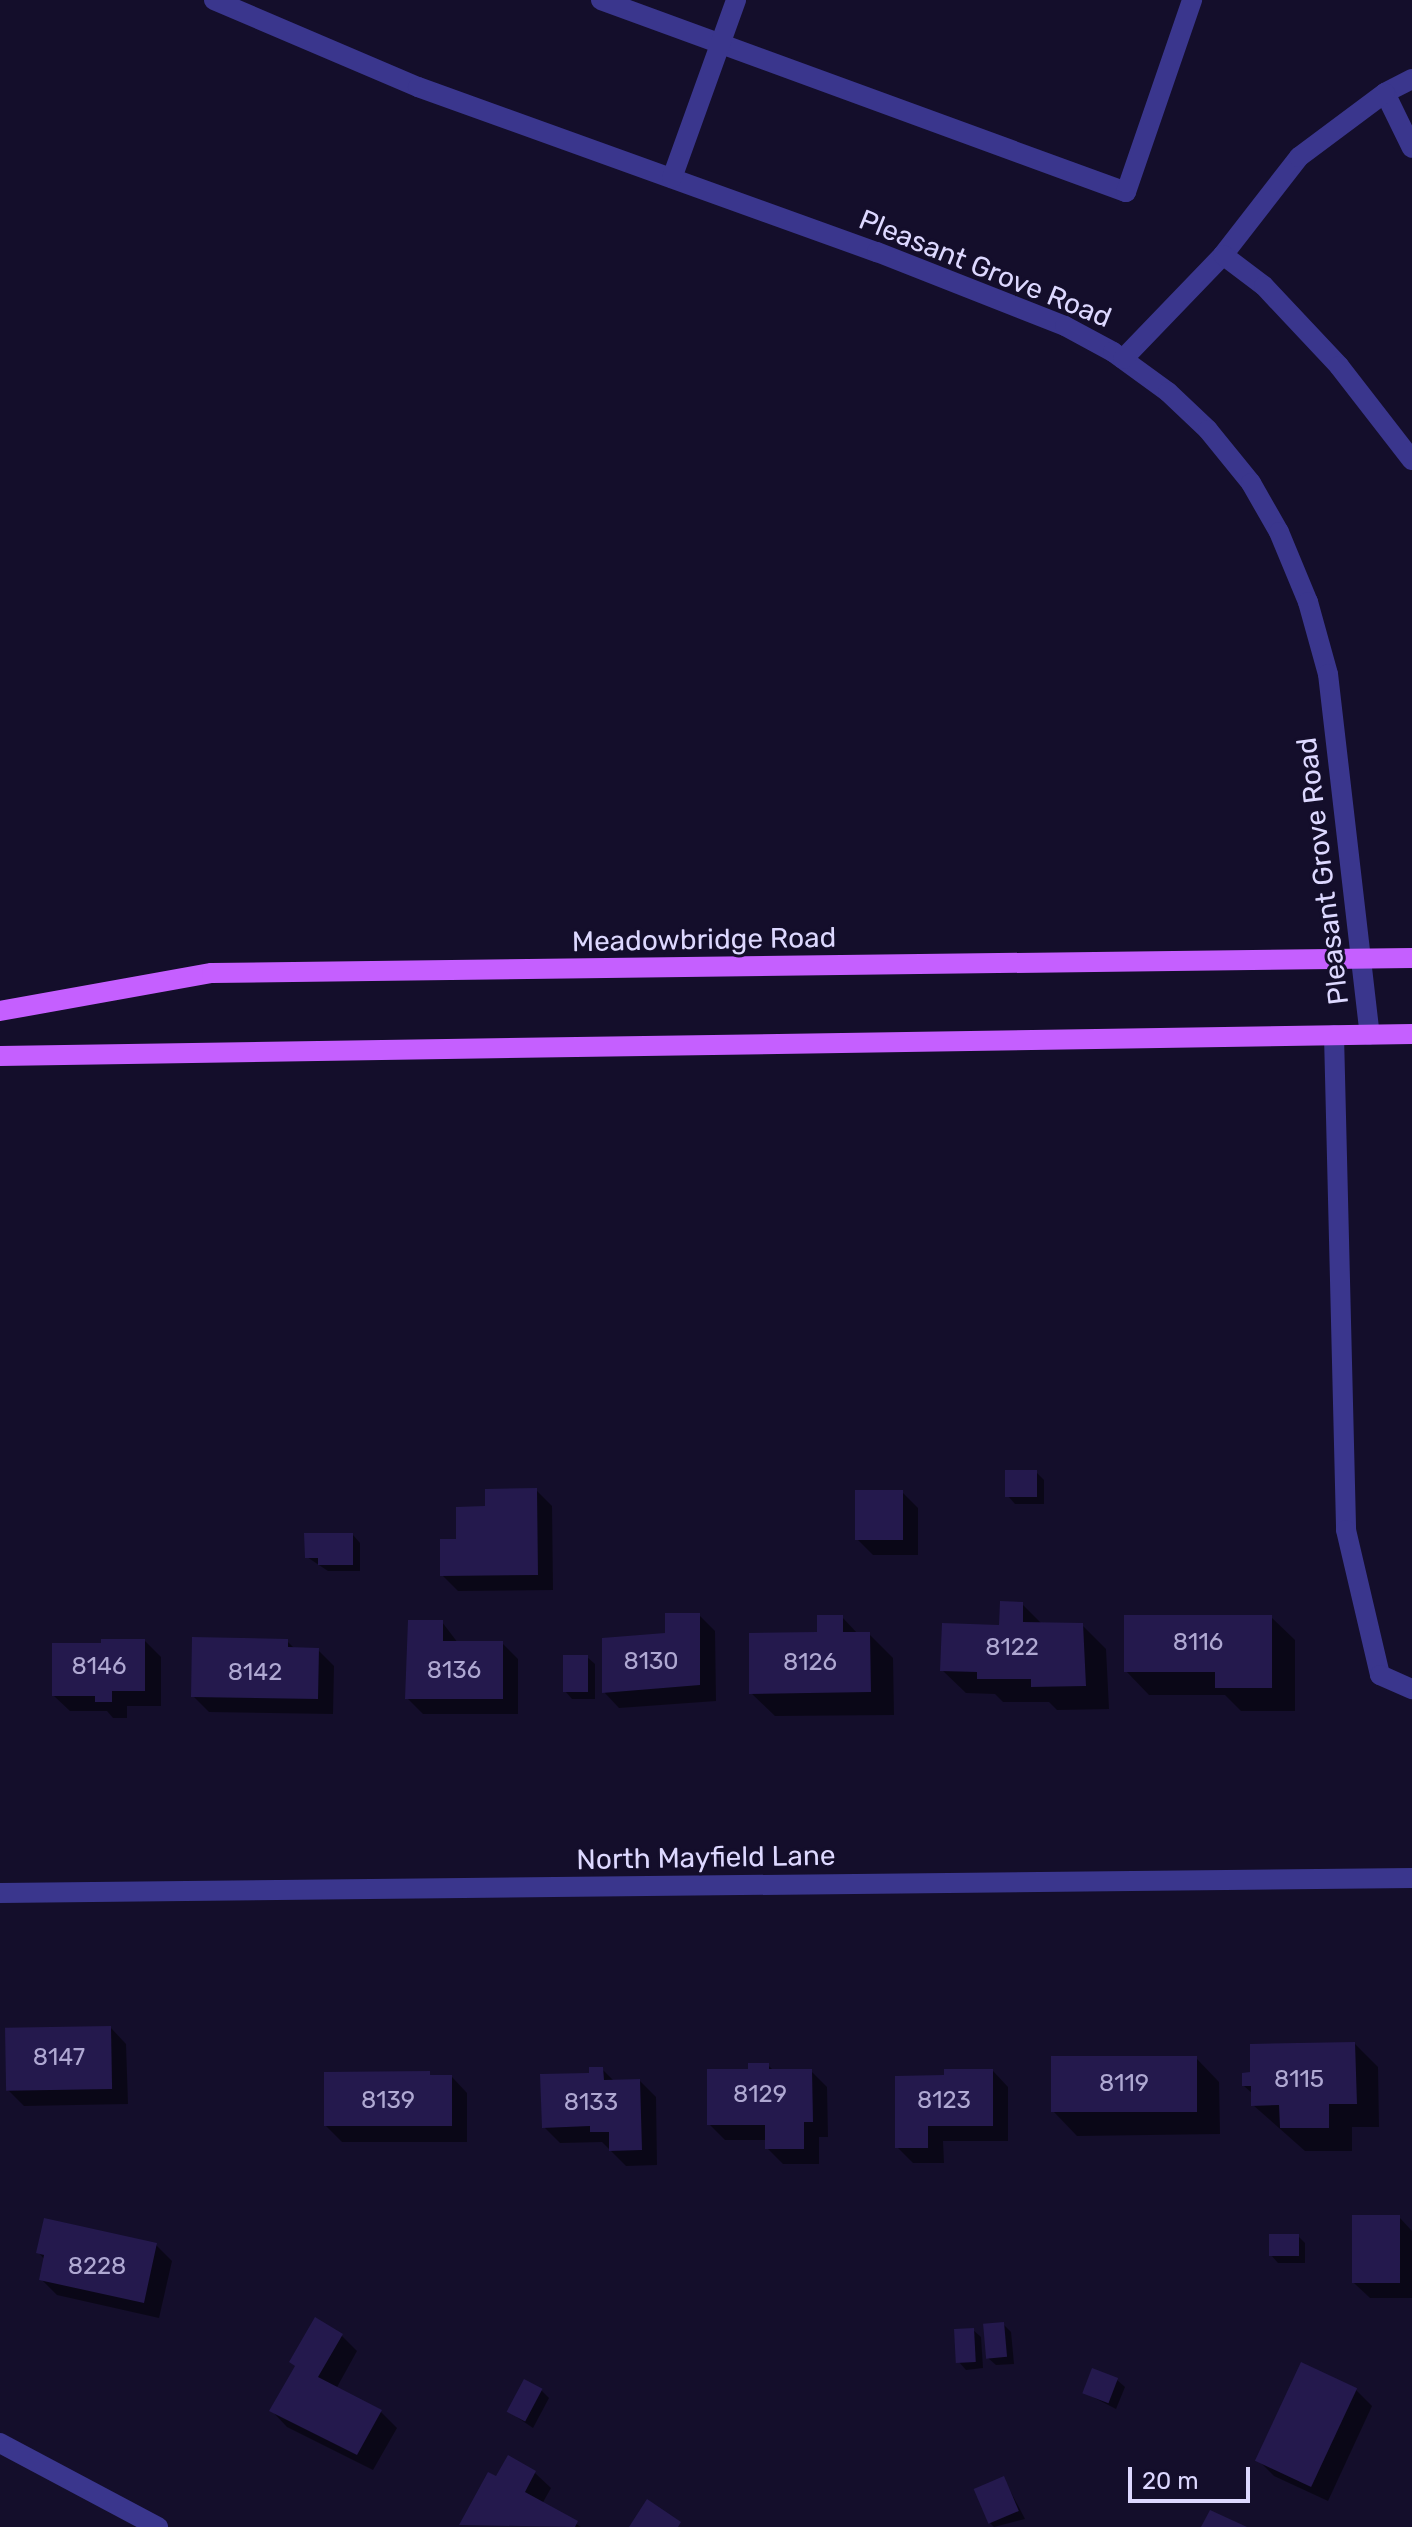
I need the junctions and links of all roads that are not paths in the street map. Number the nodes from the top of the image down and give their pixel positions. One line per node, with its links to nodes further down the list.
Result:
1 (214, 0): 9 (street, Pleasant Grove Road)
2 (601, 0): 5 (street)
3 (736, 0): 5 (street)
4 (1192, 0): 5 (street)
5 (721, 41): 9 (street)
6 (1412, 79): 7 (street)
7 (1385, 93): 8 (street); 10 (street)
8 (1412, 148)
9 (672, 178): 11 (street, Pleasant Grove Road)
10 (1223, 255): 11 (street); 12 (street)
11 (1123, 359): 14 (street, Pleasant Grove Road)
12 (1412, 460)
13 (1412, 958): 14 (main road, Meadowbridge Road)
14 (1365, 960): 15 (main road, Meadowbridge Road); 18 (street, Pleasant Grove Road)
15 (0, 1011)
16 (1412, 1034): 18 (main road)
17 (1334, 1035): 18 (main road); 19 (main road); 20 (street)
18 (1370, 1035)
19 (0, 1056)
20 (1412, 1689)
21 (1412, 1878): 22 (street, North Mayfield Lane)
22 (0, 1893)
23 (0, 2443): 24 (street)
24 (158, 2527)

